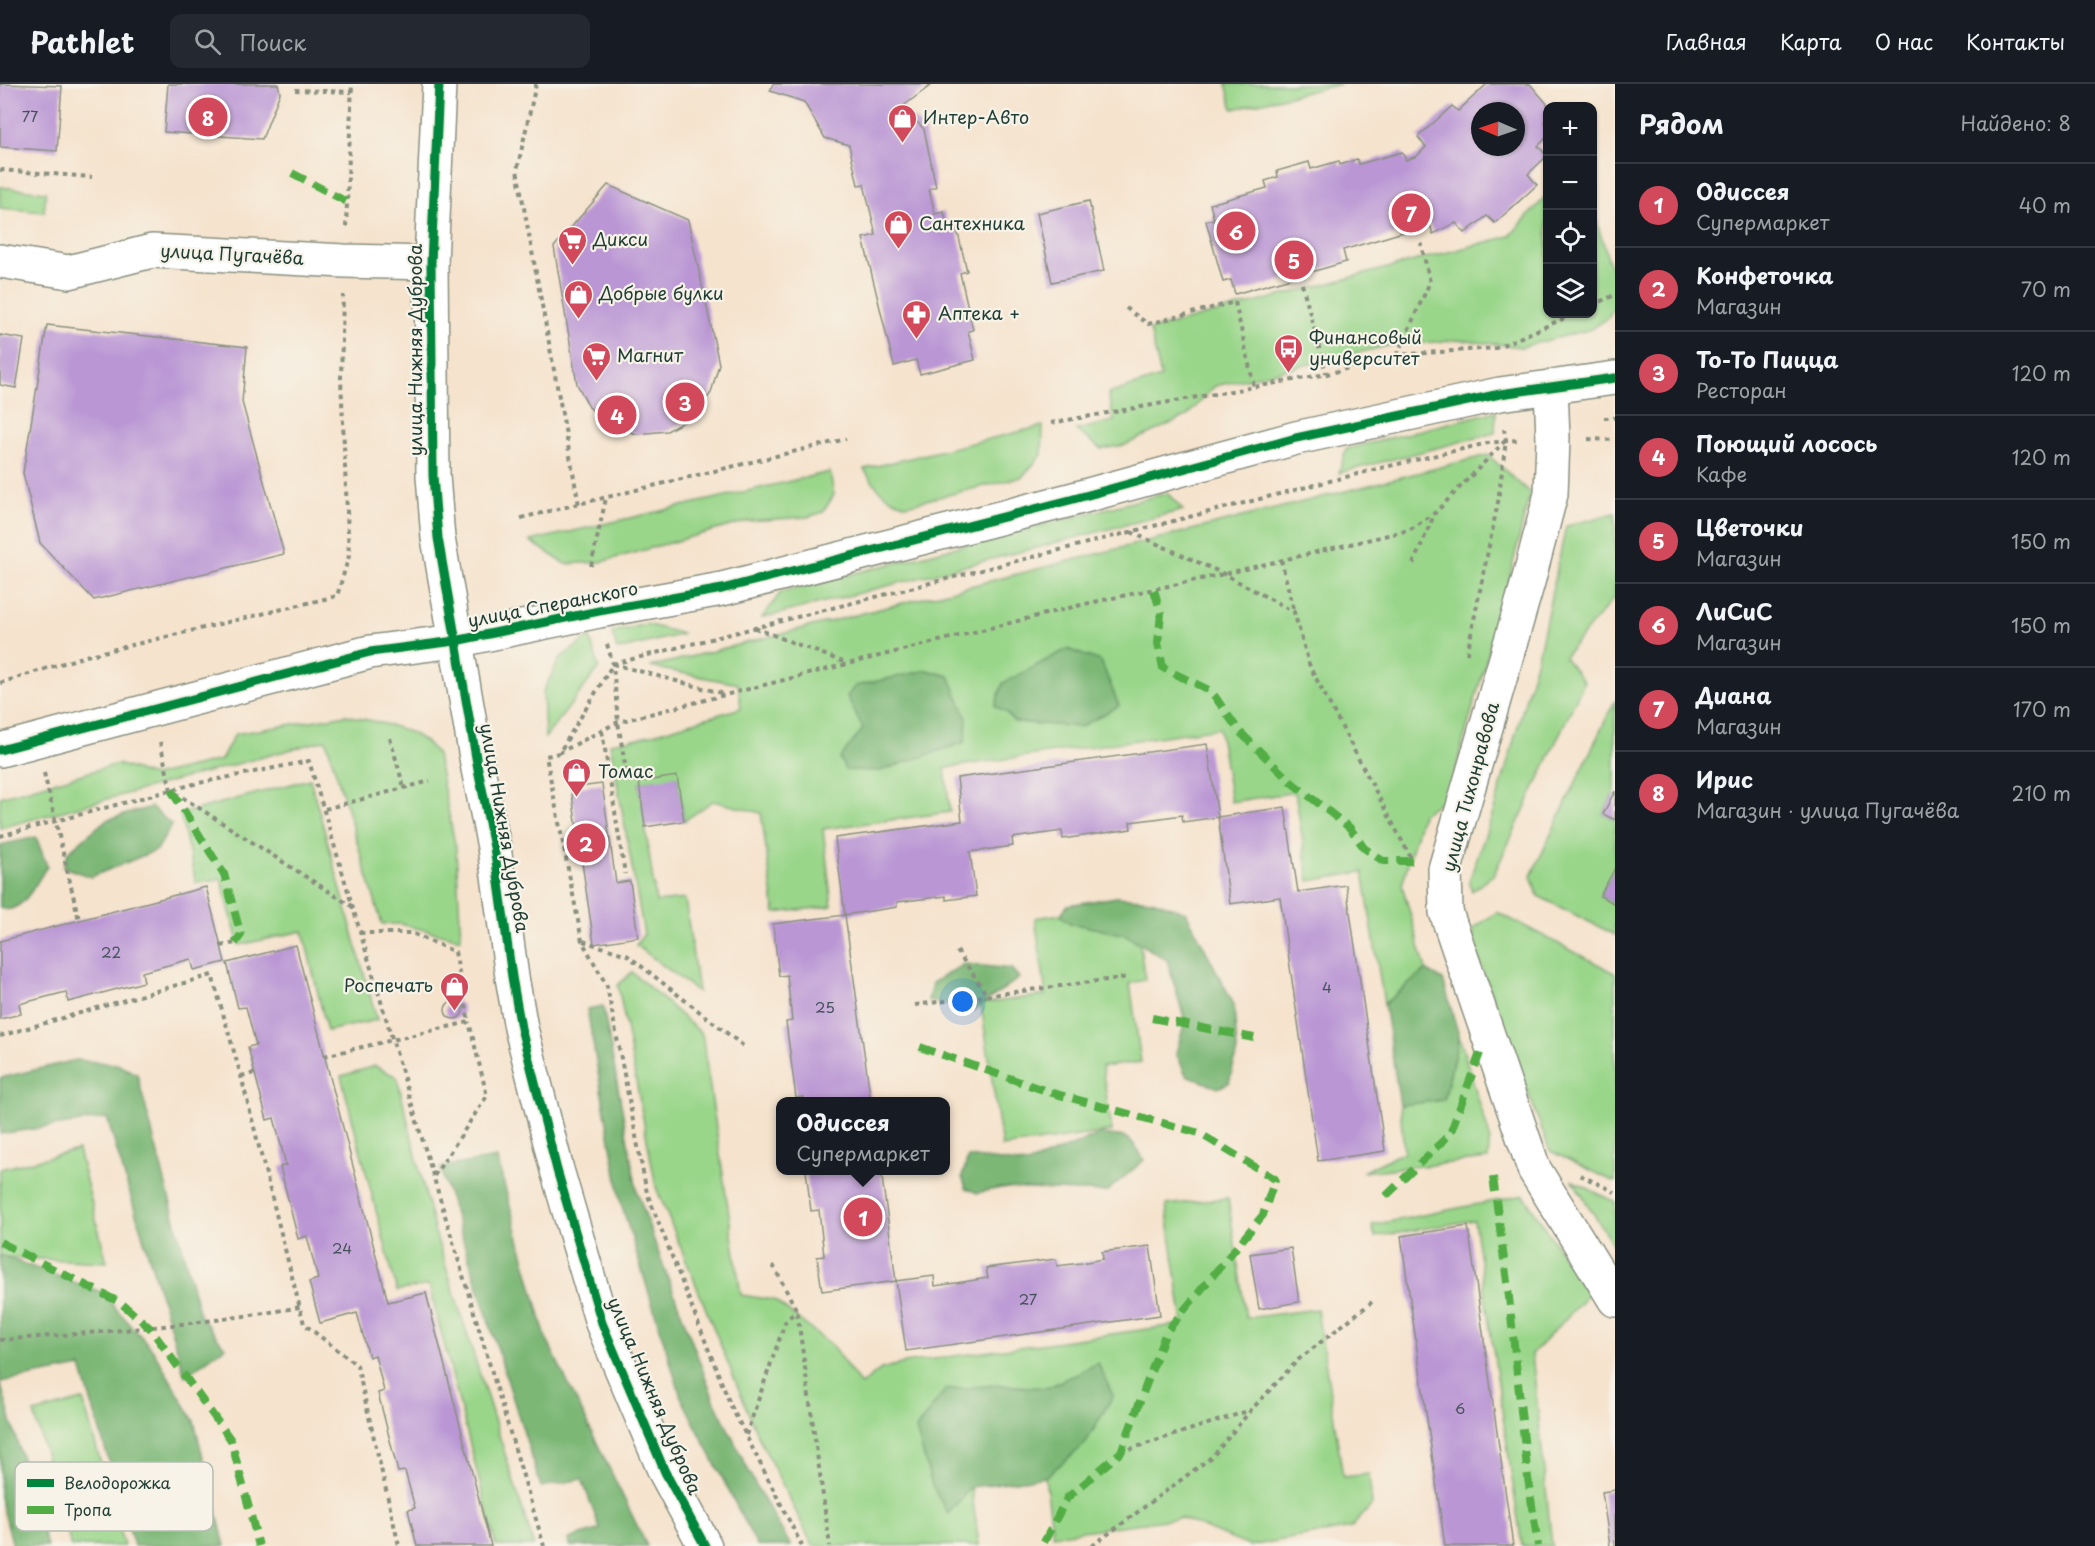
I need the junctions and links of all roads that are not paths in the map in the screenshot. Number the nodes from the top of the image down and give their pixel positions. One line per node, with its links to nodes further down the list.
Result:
1 (439, 84): 3 (street, улица Нижняя Дуброва)
2 (0, 261): 3 (street, улица Пугачёва)
3 (431, 264): 6 (street, улица Нижняя Дуброва)
4 (1615, 378): 5 (street, улица Сперанского)
5 (1551, 387): 6 (street, улица Сперанского); 8 (street, улица Тихонравова)
6 (455, 642): 7 (street, улица Сперанского); 9 (street, улица Нижняя Дуброва)
7 (0, 750)
8 (1615, 1300)
9 (705, 1546)

